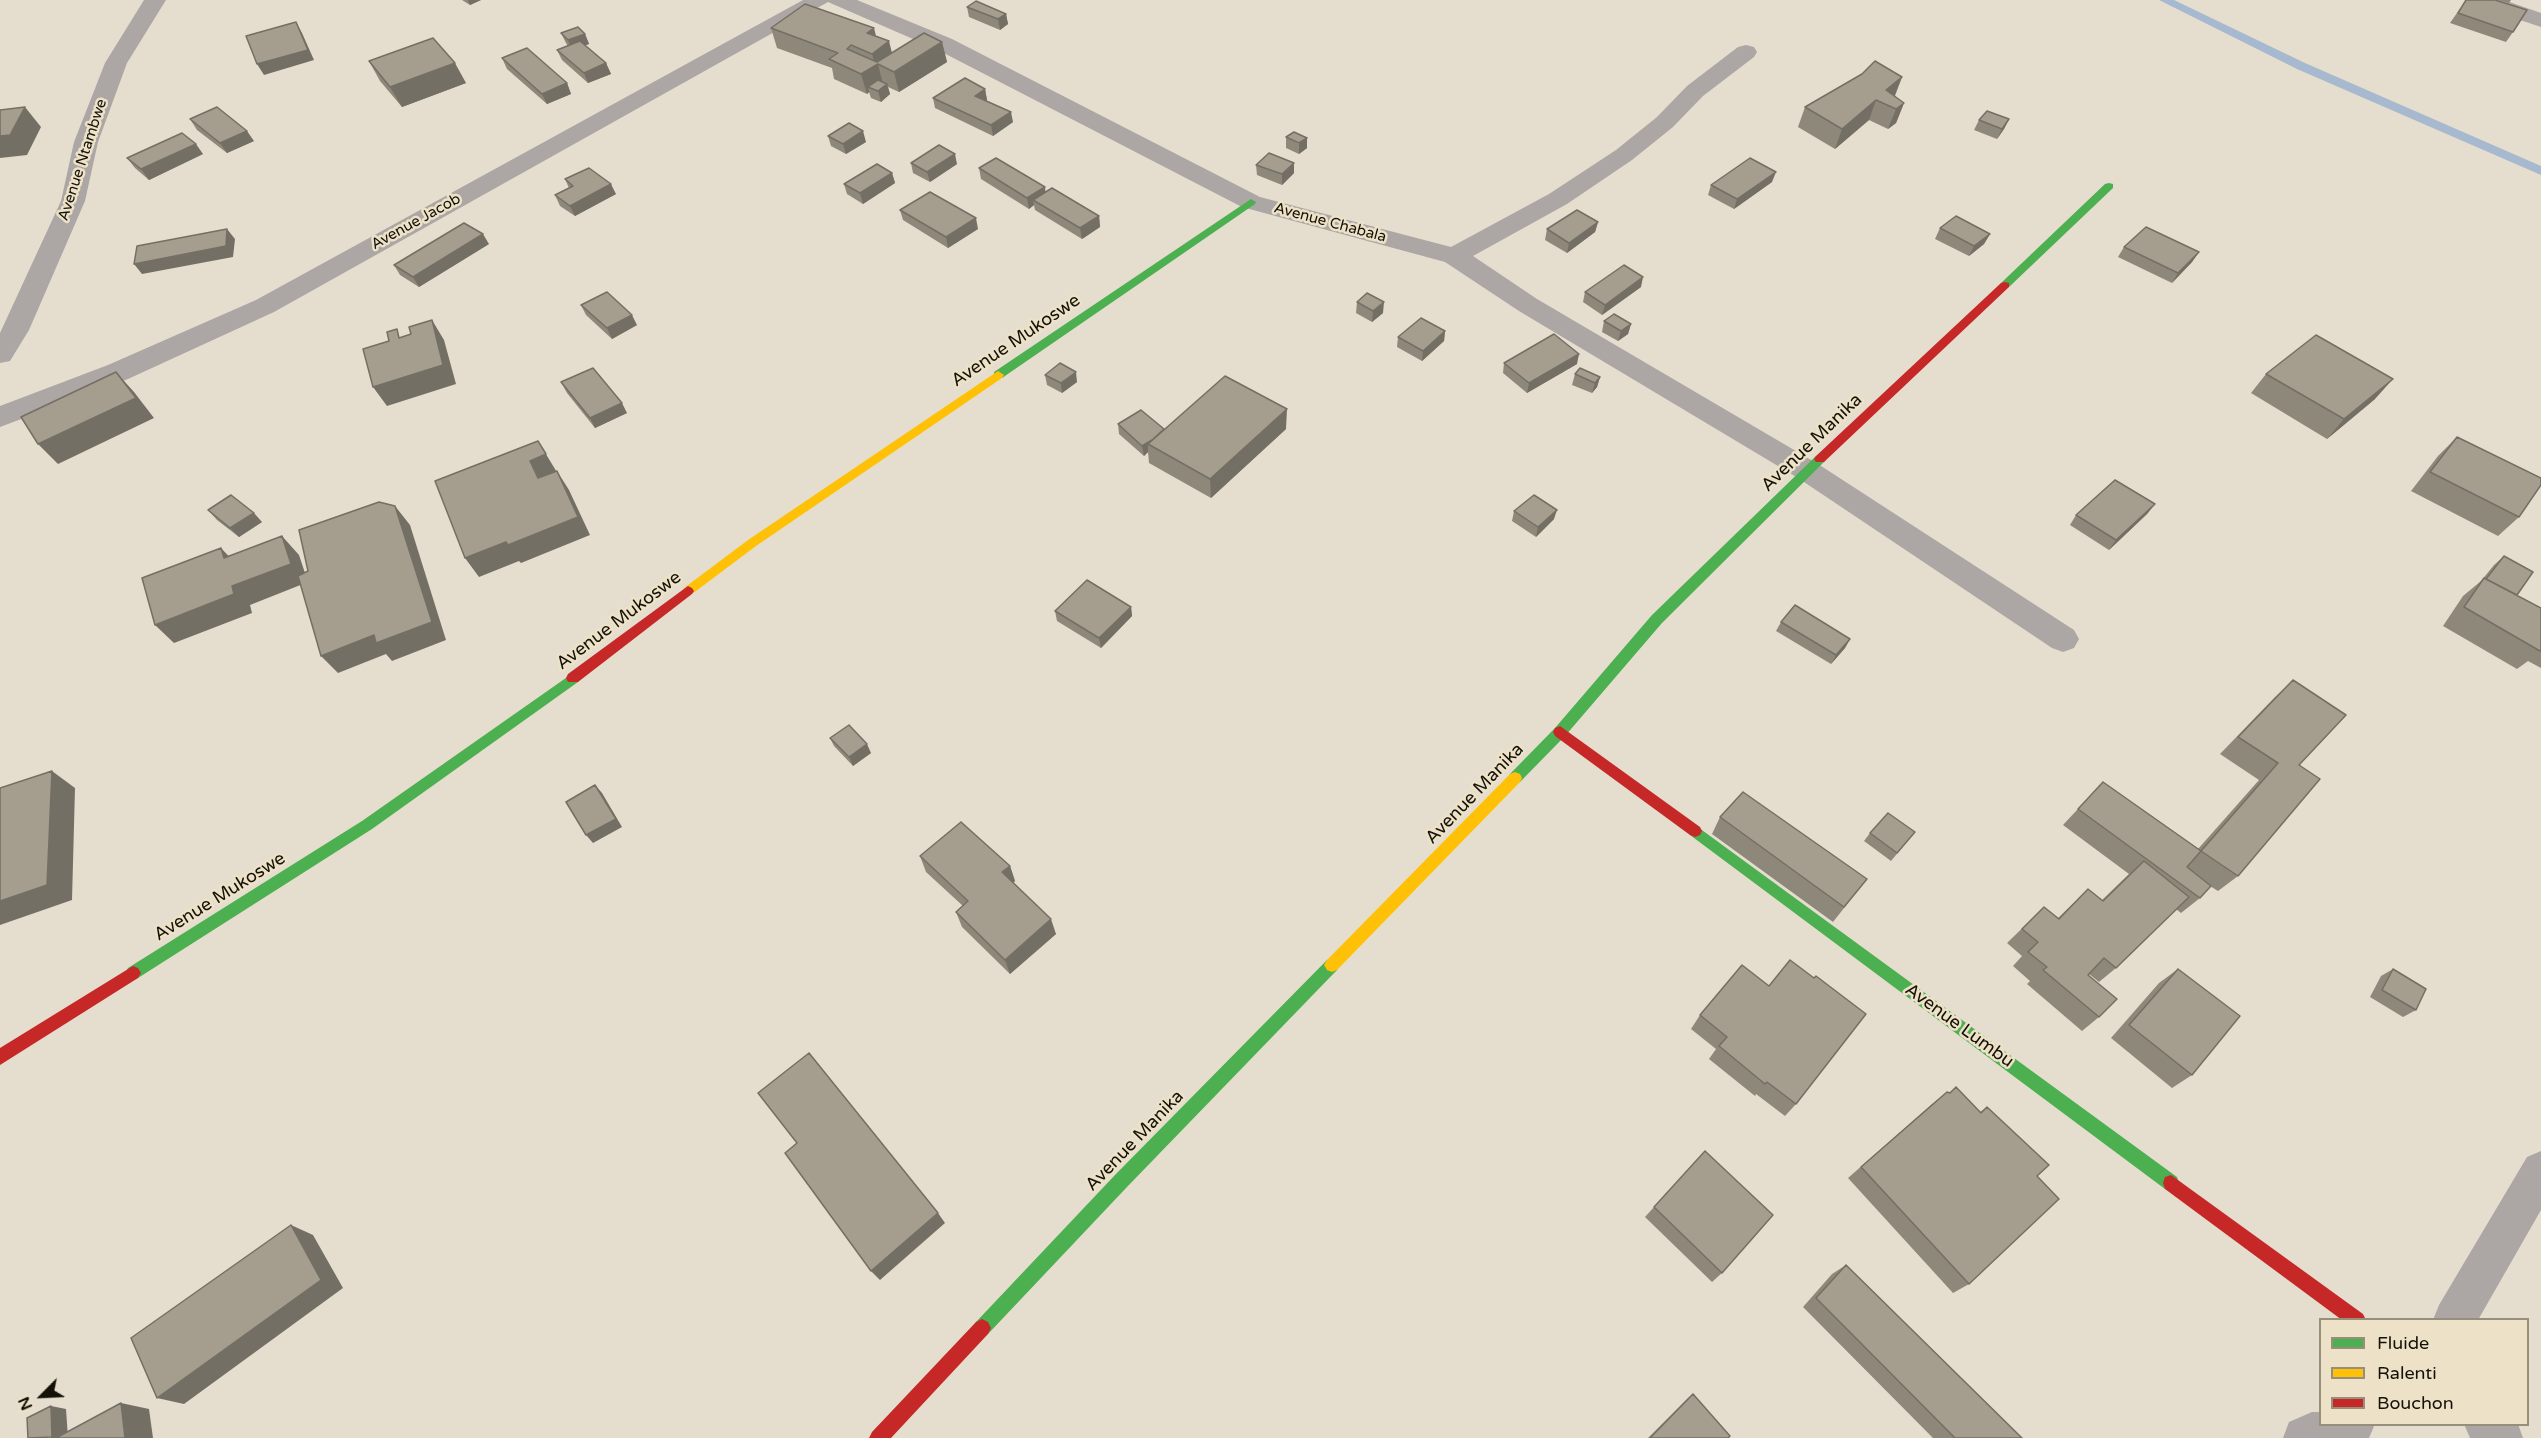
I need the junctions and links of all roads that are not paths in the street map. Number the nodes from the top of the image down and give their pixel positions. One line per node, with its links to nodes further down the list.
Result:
1 (155, 0): 10 (street, Avenue Ntambwe)
2 (819, 0): 11 (street, Avenue Jacob)
3 (838, 0): 8 (street, Avenue Chabala)
4 (2483, 0): 5 (street)
5 (2541, 20)
6 (1746, 52): 9 (street)
7 (2109, 186): 12 (street, Avenue Manika)
8 (1251, 202): 9 (street, Avenue Chabala); 15 (street, Avenue Mukoswe)
9 (1454, 256): 12 (street, Avenue Chabala)
10 (0, 354)
11 (0, 417)
12 (1808, 471): 13 (street, Avenue Chabala); 14 (street, Avenue Manika)
13 (2063, 639)
14 (1560, 732): 17 (street, Avenue Lumbu); 21 (street, Avenue Manika)
15 (0, 1057)
16 (2541, 1171): 18 (street)
17 (2354, 1318)
18 (2455, 1318)
19 (2352, 1426): 22 (street)
20 (2487, 1426): 23 (street)
21 (878, 1438)
22 (2305, 1438)
23 (2501, 1438)

